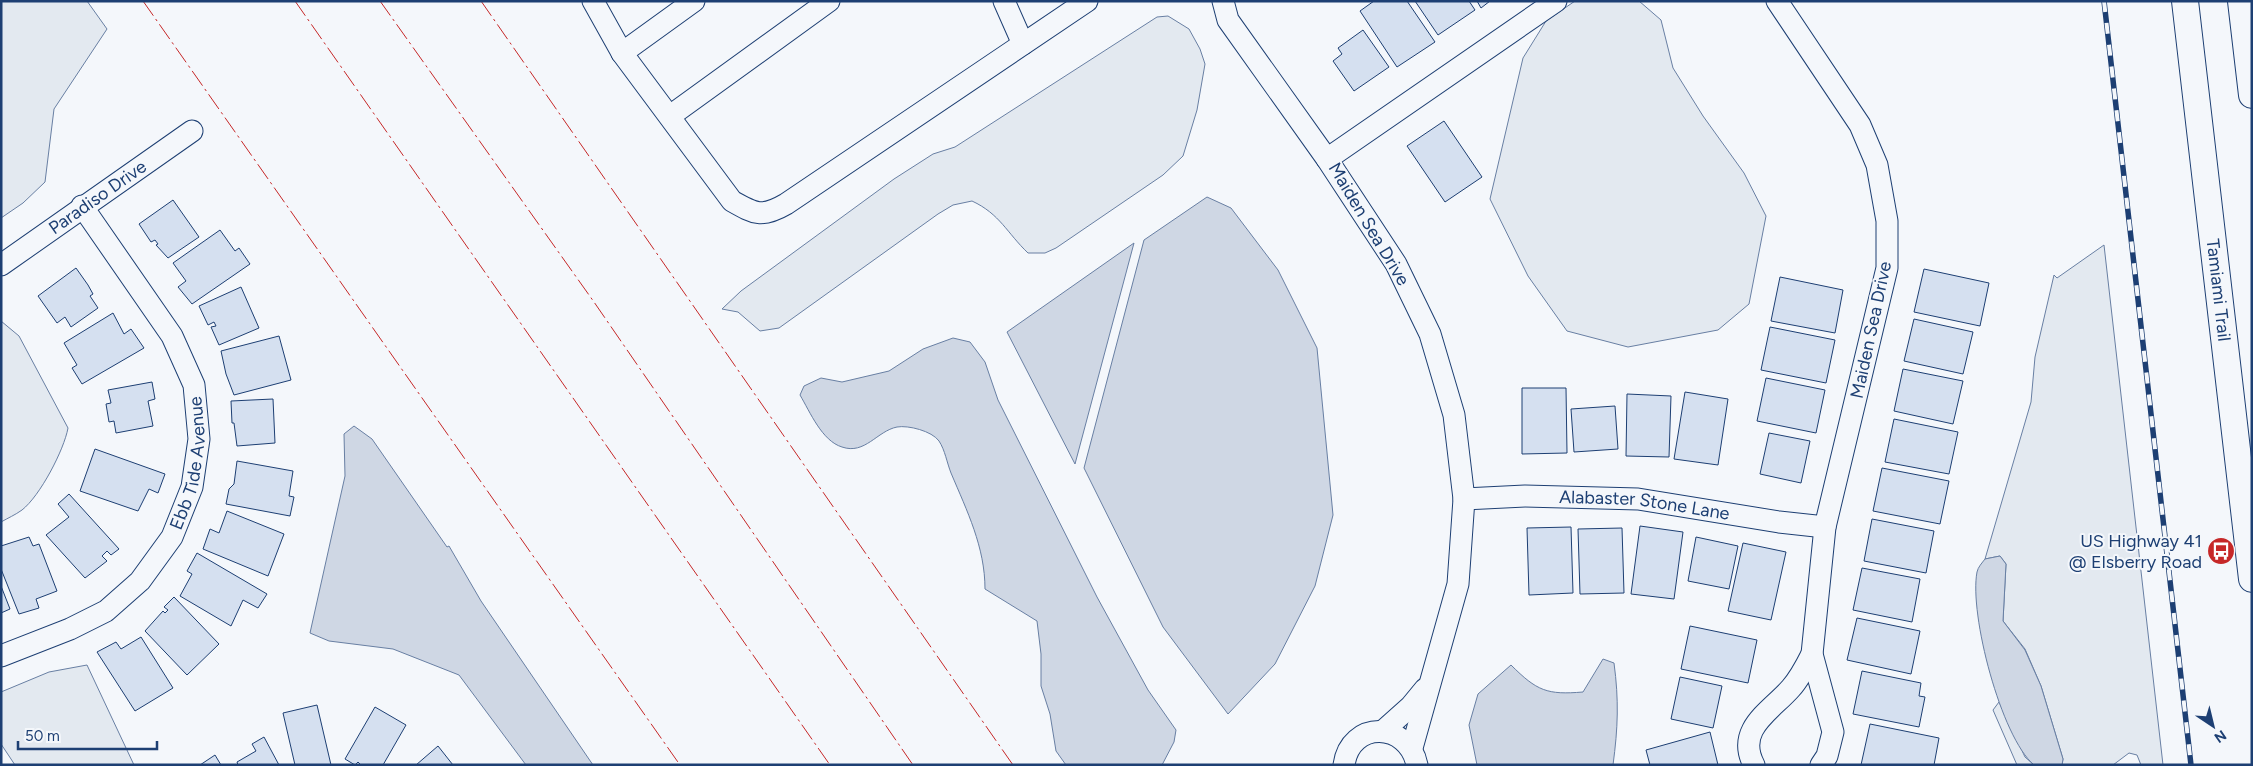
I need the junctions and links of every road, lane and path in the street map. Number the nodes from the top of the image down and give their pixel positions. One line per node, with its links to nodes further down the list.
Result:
1 (593, 1): 12 (street)
2 (694, 1): 12 (street)
3 (829, 1): 14 (street)
4 (1004, 1): 11 (street)
5 (1086, 1): 11 (street)
6 (1223, 1): 16 (street)
7 (1556, 1): 16 (street, Maiden Sea Drive)
8 (1777, 1): 20 (street, Maiden Sea Drive)
9 (2185, 1): 21 (main road, Tamiami Trail)
10 (2241, 1): 13 (main road)
11 (1023, 44): 14 (street)
12 (622, 53): 14 (street)
13 (2252, 95)
14 (670, 116)
15 (192, 130): 17 (street, Paradiso Drive)
16 (1327, 159): 19 (street, Maiden Sea Drive)
17 (82, 206): 18 (street, Paradiso Drive); 23 (street, Ebb Tide Avenue)
18 (1, 265)
19 (1464, 499): 20 (street, Alabaster Stone Lane); 24 (street, Maiden Sea Drive)
20 (1825, 527): 22 (street, Maiden Sea Drive)
21 (2252, 579)
22 (1812, 654): 28 (street); 29 (street)
23 (1, 656)
24 (1428, 685): 25 (street); 26 (street, Maiden Sea Drive)
25 (1383, 731): 26 (street); 27 (street)
26 (1415, 757)
27 (1344, 765)
28 (1754, 765)
29 (1821, 765)

